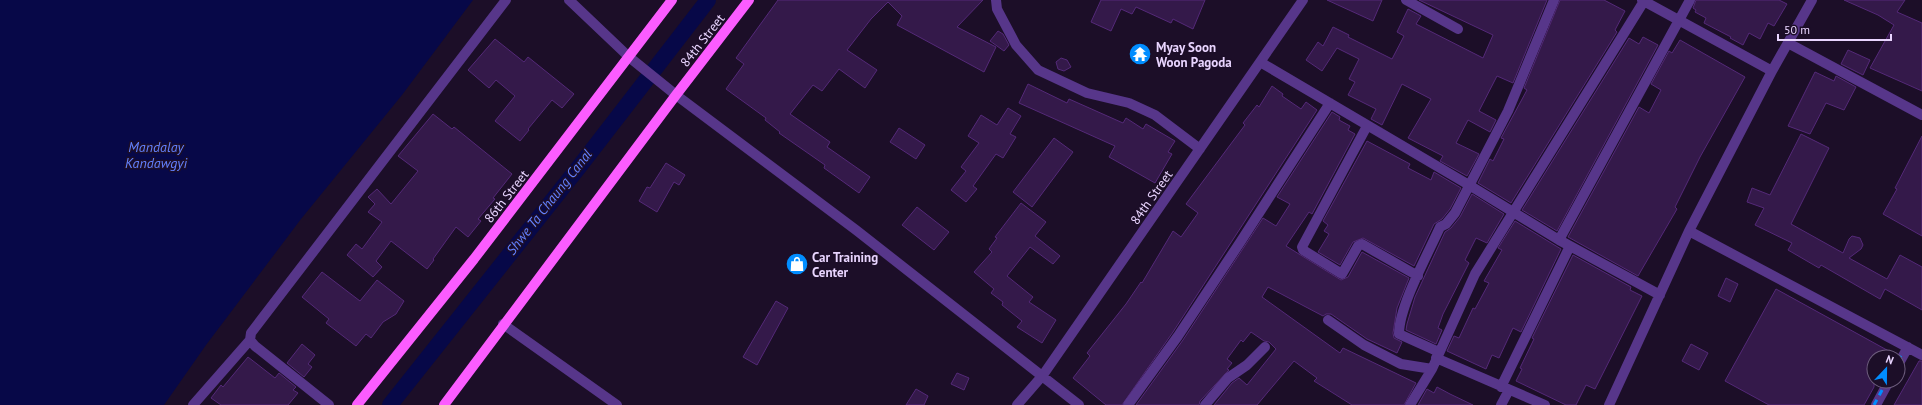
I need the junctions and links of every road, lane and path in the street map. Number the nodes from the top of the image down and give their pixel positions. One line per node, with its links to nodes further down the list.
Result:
1 (506, 0): 32 (street)
2 (569, 0): 15 (street)
3 (672, 0): 15 (main road, 86th Street)
4 (749, 0): 18 (main road, 84th Street)
5 (996, 0): 22 (street)
6 (1303, 0): 16 (street, 84th Street)
7 (1406, 0): 13 (street)
8 (1554, 0): 23 (street)
9 (1690, 0): 12 (street)
10 (1812, 0): 14 (street)
11 (1643, 1): 12 (street); 24 (street)
12 (1679, 20): 17 (street); 26 (street)
13 (1458, 29)
14 (1788, 43): 17 (street); 20 (street)
15 (630, 58): 18 (street); 44 (main road, 86th Street)
16 (1260, 62): 19 (street); 22 (street, 84th Street)
17 (1772, 71): 25 (street)
18 (674, 94): 31 (main road, 84th Street); 39 (street)
19 (1330, 103): 21 (street); 49 (street)
20 (1922, 115)
21 (1367, 126): 23 (street); 28 (street)
22 (1200, 149): 39 (street, 84th Street)
23 (1469, 185): 24 (street); 28 (street)
24 (1512, 212): 26 (street); 36 (street)
25 (1690, 231): 29 (street); 34 (street)
26 (1559, 240): 27 (street)
27 (1570, 246): 29 (street); 40 (street)
28 (1418, 276): 36 (street)
29 (1660, 295): 54 (street)
30 (1328, 320): 38 (street)
31 (503, 324): 45 (main road, 84th Street); 46 (street)
32 (250, 340): 42 (street); 43 (street)
33 (1265, 347): 50 (street)
34 (1908, 347): 35 (street); 37 (street)
35 (1906, 351)
36 (1438, 355): 38 (street); 40 (street)
37 (1922, 355)
38 (1432, 369): 51 (street)
39 (1043, 376): 47 (street, 84th Street); 48 (street)
40 (1505, 388): 52 (street); 53 (street)
41 (1885, 389): 55 (street)
42 (193, 405)
43 (329, 405)
44 (357, 405)
45 (444, 405)
46 (617, 405)
47 (1017, 405)
48 (1079, 405)
49 (1128, 405)
50 (1205, 405)
51 (1410, 405)
52 (1501, 405)
53 (1545, 405)
54 (1609, 405)
55 (1876, 405)

